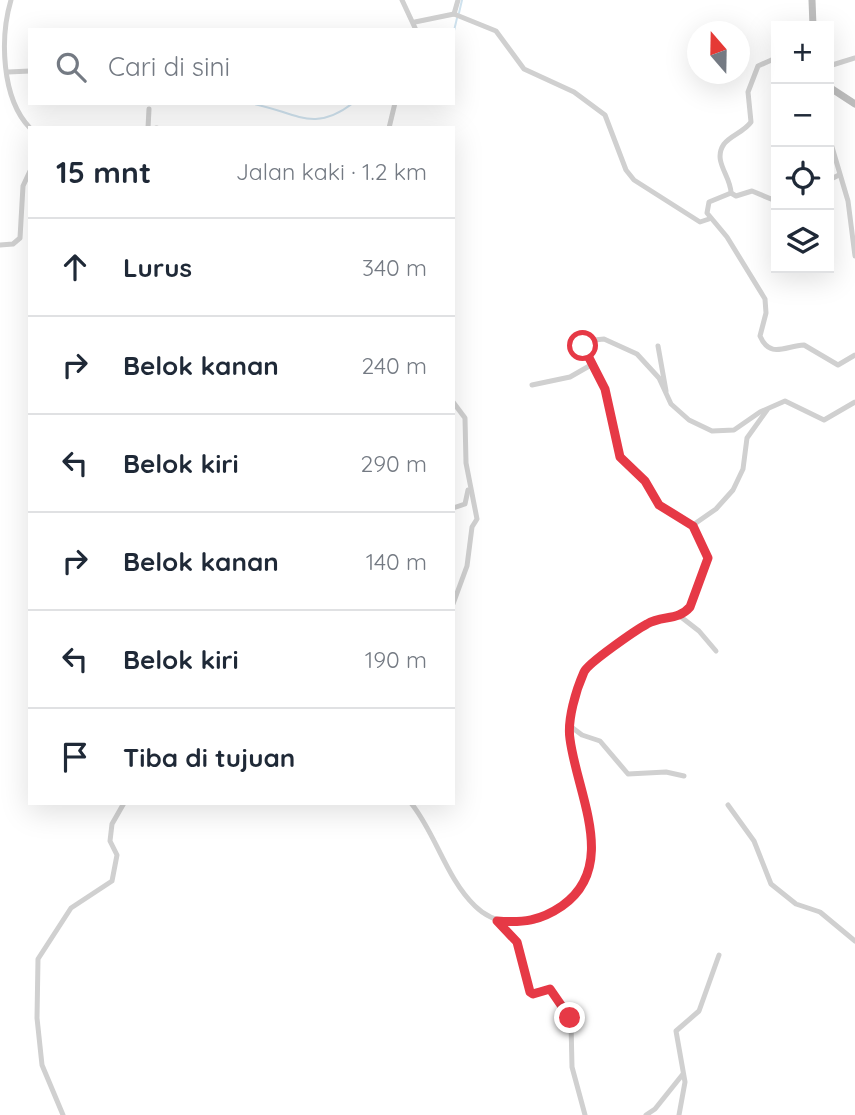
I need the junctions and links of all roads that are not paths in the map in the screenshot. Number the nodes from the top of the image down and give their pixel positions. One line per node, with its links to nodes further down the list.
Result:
1 (12, 0): 5 (street)
2 (402, 0): 9 (street)
3 (458, 0): 7 (street)
4 (812, 0): 8 (main road)
5 (8, 11): 6 (street); 11 (street)
6 (0, 12)
7 (454, 14): 9 (street); 30 (street)
8 (813, 21)
9 (415, 22): 10 (street)
10 (416, 28)
11 (2, 41): 16 (street)
12 (855, 58): 14 (street)
13 (771, 60): 28 (street)
14 (834, 64)
15 (28, 71): 16 (street)
16 (8, 72): 21 (street)
17 (834, 90): 18 (main road)
18 (855, 104)
19 (395, 105): 23 (street)
20 (149, 109): 22 (street)
21 (29, 126)
22 (147, 126)
23 (389, 126)
24 (831, 147): 26 (street)
25 (28, 175): 31 (street)
26 (839, 175): 27 (street); 32 (street)
27 (834, 178)
28 (731, 193): 29 (street); 30 (street)
29 (771, 199)
30 (709, 219): 34 (street)
31 (0, 245)
32 (855, 256)
33 (658, 346): 37 (street)
34 (855, 355)
35 (591, 365): 36 (street); 37 (street); 43 (street)
36 (532, 385)
37 (666, 394): 40 (street)
38 (855, 402): 40 (street)
39 (455, 405): 41 (street)
40 (768, 408): 43 (street)
41 (470, 483): 42 (street); 44 (street)
42 (455, 507)
43 (693, 526): 45 (street)
44 (455, 599)
45 (681, 617): 46 (street); 47 (street)
46 (716, 651)
47 (570, 726): 48 (street); 52 (street)
48 (684, 776)
49 (123, 805): 56 (street)
50 (413, 805): 52 (street)
51 (728, 805): 53 (street)
52 (497, 921): 57 (street)
53 (855, 941)
54 (719, 955): 55 (street)
55 (683, 1074): 58 (street); 59 (street)
56 (63, 1115)
57 (585, 1115)
58 (646, 1115)
59 (679, 1115)

